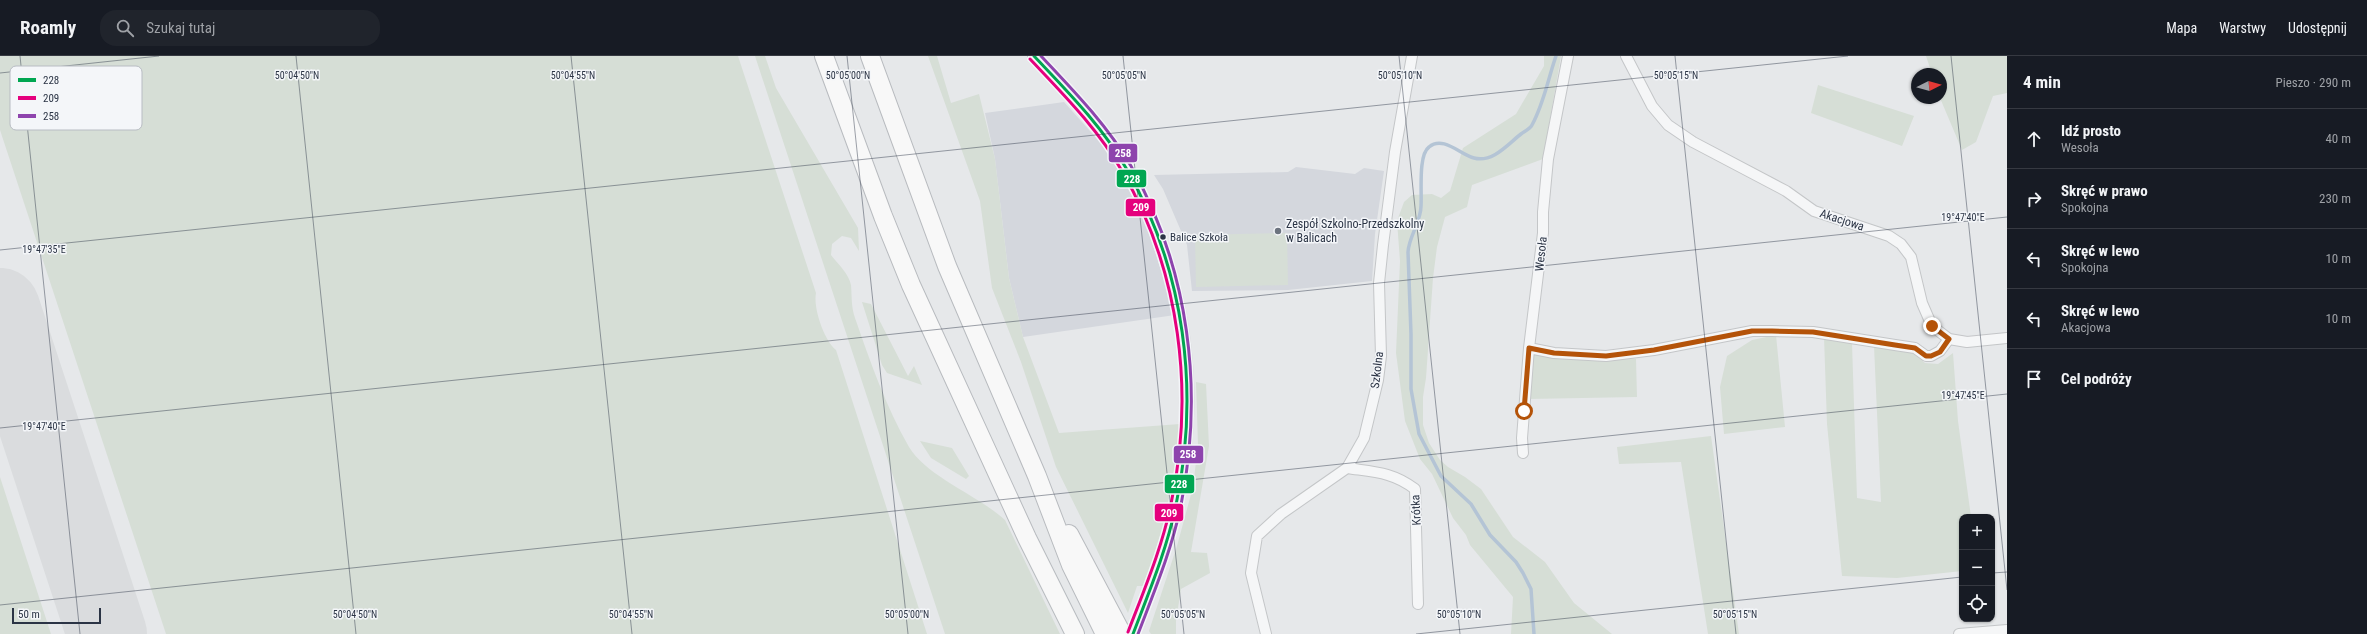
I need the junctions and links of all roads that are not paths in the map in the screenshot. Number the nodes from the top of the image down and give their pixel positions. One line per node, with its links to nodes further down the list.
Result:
1 (824, 56): 15 (highway)
2 (870, 56): 12 (highway)
3 (1034, 56): 18 (street)
4 (1412, 56): 11 (street, Szkolna)
5 (1568, 56): 9 (street, Wesoła)
6 (1626, 56): 8 (street, Akacjowa)
7 (2007, 338): 8 (street, Akacjowa)
8 (1949, 339): 9 (street)
9 (1529, 348): 10 (street, Wesoła)
10 (1523, 453)
11 (1347, 468): 13 (street, Krótka); 19 (street, Szkolna)
12 (1037, 476): 16 (highway); 17 (highway)
13 (1418, 604)
14 (2007, 630): 20 (street)
15 (1075, 634)
16 (1105, 634)
17 (1122, 634)
18 (1133, 634)
19 (1266, 634)
20 (1960, 634)

